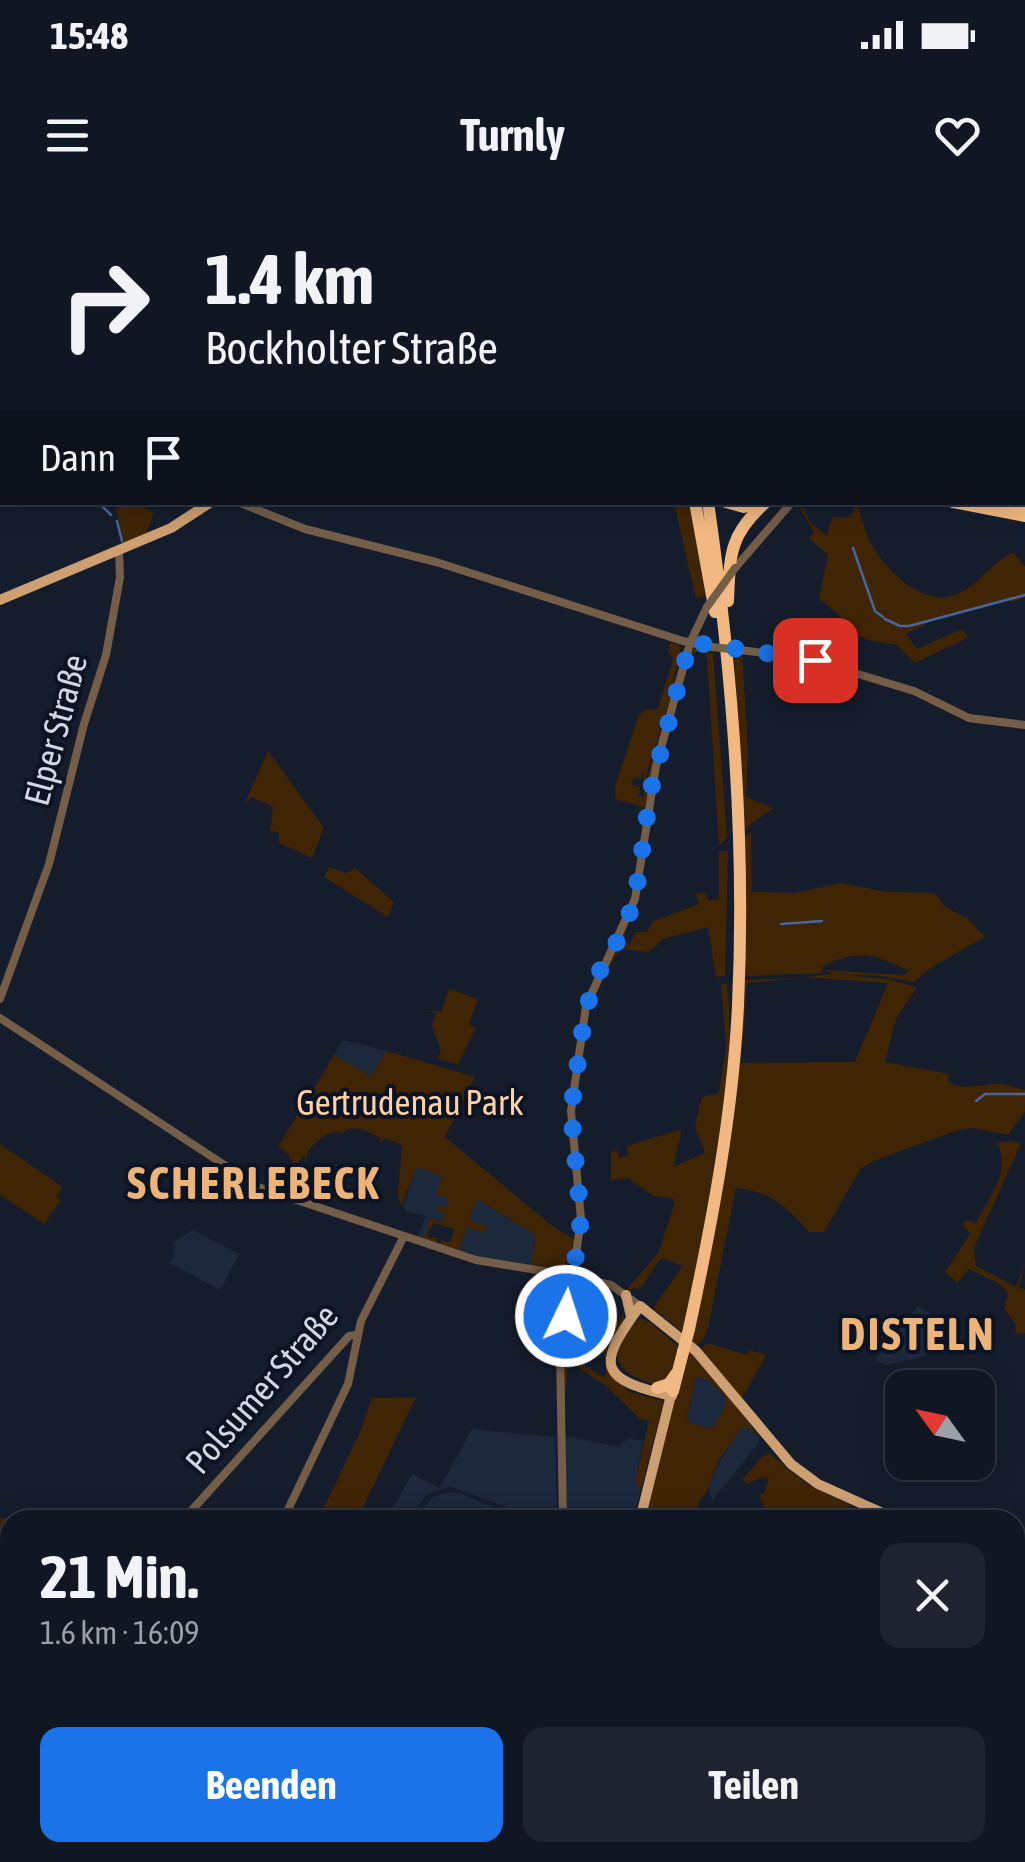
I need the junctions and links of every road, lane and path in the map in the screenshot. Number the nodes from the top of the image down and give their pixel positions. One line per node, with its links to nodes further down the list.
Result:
1 (208, 505): 12 (main road)
2 (214, 505): 12 (street)
3 (242, 505): 17 (street)
4 (699, 505): 16 (highway)
5 (699, 505): 16 (highway)
6 (700, 505): 18 (highway)
7 (717, 505): 15 (highway)
8 (763, 505): 15 (highway)
9 (789, 505): 16 (street, bridge)
10 (967, 505): 11 (highway)
11 (1024, 507)
12 (197, 514): 13 (main road)
13 (119, 550): 14 (main road); 20 (street, Elper Straße)
14 (0, 600)
15 (728, 601): 18 (highway)
16 (712, 611): 17 (street); 22 (highway)
17 (690, 642): 19 (street, bridge); 24 (street)
18 (730, 686): 22 (highway)
19 (1025, 725)
20 (0, 999)
21 (0, 1018): 23 (street)
22 (734, 1038): 29 (highway, bridge)
23 (404, 1236): 24 (street); 28 (street, Polsumer Straße)
24 (573, 1276): 25 (street); 34 (street)
25 (626, 1295): 26 (street); 27 (main road)
26 (642, 1307): 27 (main road); 30 (main road); 36 (main road)
27 (631, 1318): 31 (main road)
28 (356, 1335): 32 (street, Polsumer Straße); 33 (street)
29 (680, 1367): 30 (highway); 31 (highway)
30 (658, 1388): 31 (main road)
31 (673, 1394): 35 (main road)
32 (192, 1510)
33 (288, 1510)
34 (563, 1510)
35 (643, 1510)
36 (876, 1510)

